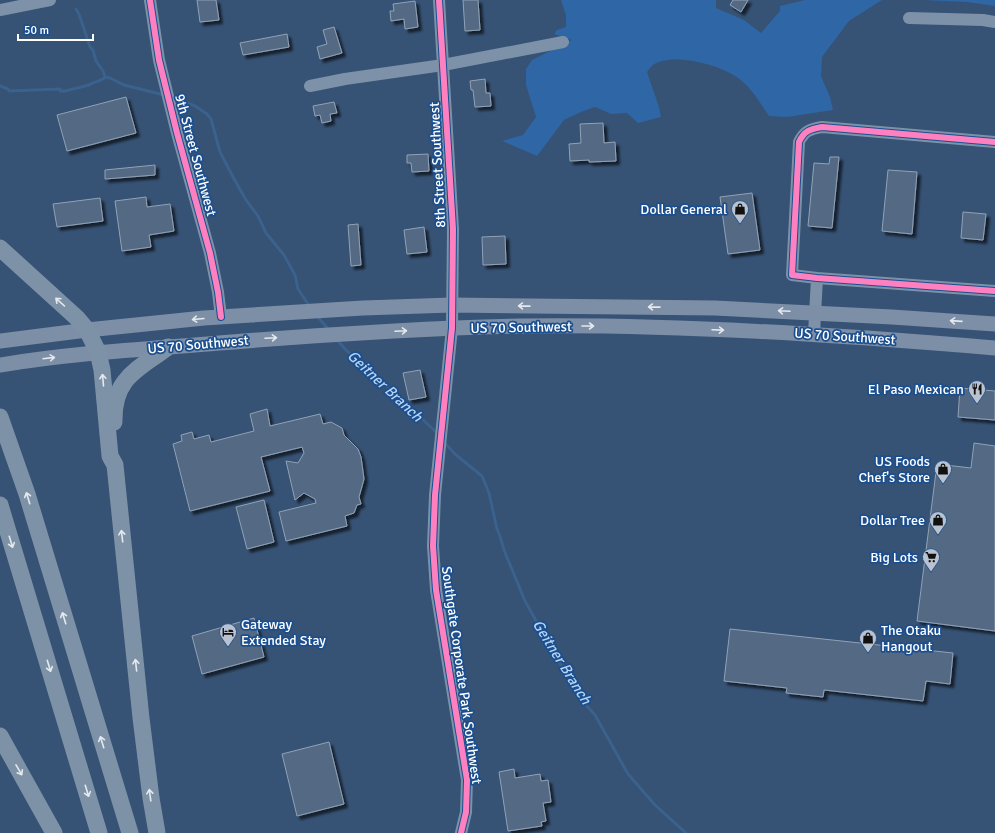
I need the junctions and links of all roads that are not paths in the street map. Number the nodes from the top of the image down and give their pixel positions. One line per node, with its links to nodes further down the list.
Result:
1 (50, 0): 4 (street)
2 (150, 0): 16 (street, 9th Street Southwest)
3 (440, 0): 8 (street, 8th Street Southwest)
4 (0, 10)
5 (909, 18): 6 (street)
6 (995, 22)
7 (563, 42): 8 (street)
8 (444, 65): 9 (street); 14 (street, 8th Street Southwest)
9 (310, 86)
10 (995, 142): 12 (street)
11 (0, 248): 19 (highway, one-way to 11)
12 (817, 278): 13 (street); 15 (street)
13 (995, 291)
14 (452, 305): 15 (main road, US 70 Southwest, one-way to 14); 16 (main road, US 70 Southwest); 18 (street, 8th Street Southwest)
15 (815, 313): 17 (main road, US 70 Southwest, one-way to 15); 20 (street)
16 (221, 317): 19 (main road, US 70 Southwest, one-way to 19)
17 (995, 324)
18 (452, 328): 20 (main road, US 70 Southwest, one-way to 20); 22 (main road, US 70 Southwest, one-way to 18); 34 (street, Southgate Corporate Park Southwest)
19 (87, 330): 21 (main road, US 70 Southwest); 24 (highway)
20 (814, 334): 23 (main road, US 70 Southwest)
21 (0, 341)
22 (168, 347): 24 (main road, US 70 Southwest); 27 (highway)
23 (995, 348)
24 (98, 352): 25 (main road, US 70 Southwest, one-way to 24); 27 (highway, one-way to 24)
25 (0, 365)
26 (0, 416): 32 (highway, one-way to 26)
27 (115, 465): 33 (highway, one-way to 27)
28 (0, 504): 31 (highway, one-way to 31)
29 (0, 736): 30 (highway, one-way to 30)
30 (54, 833)
31 (99, 833)
32 (130, 833)
33 (157, 833)
34 (461, 833)

